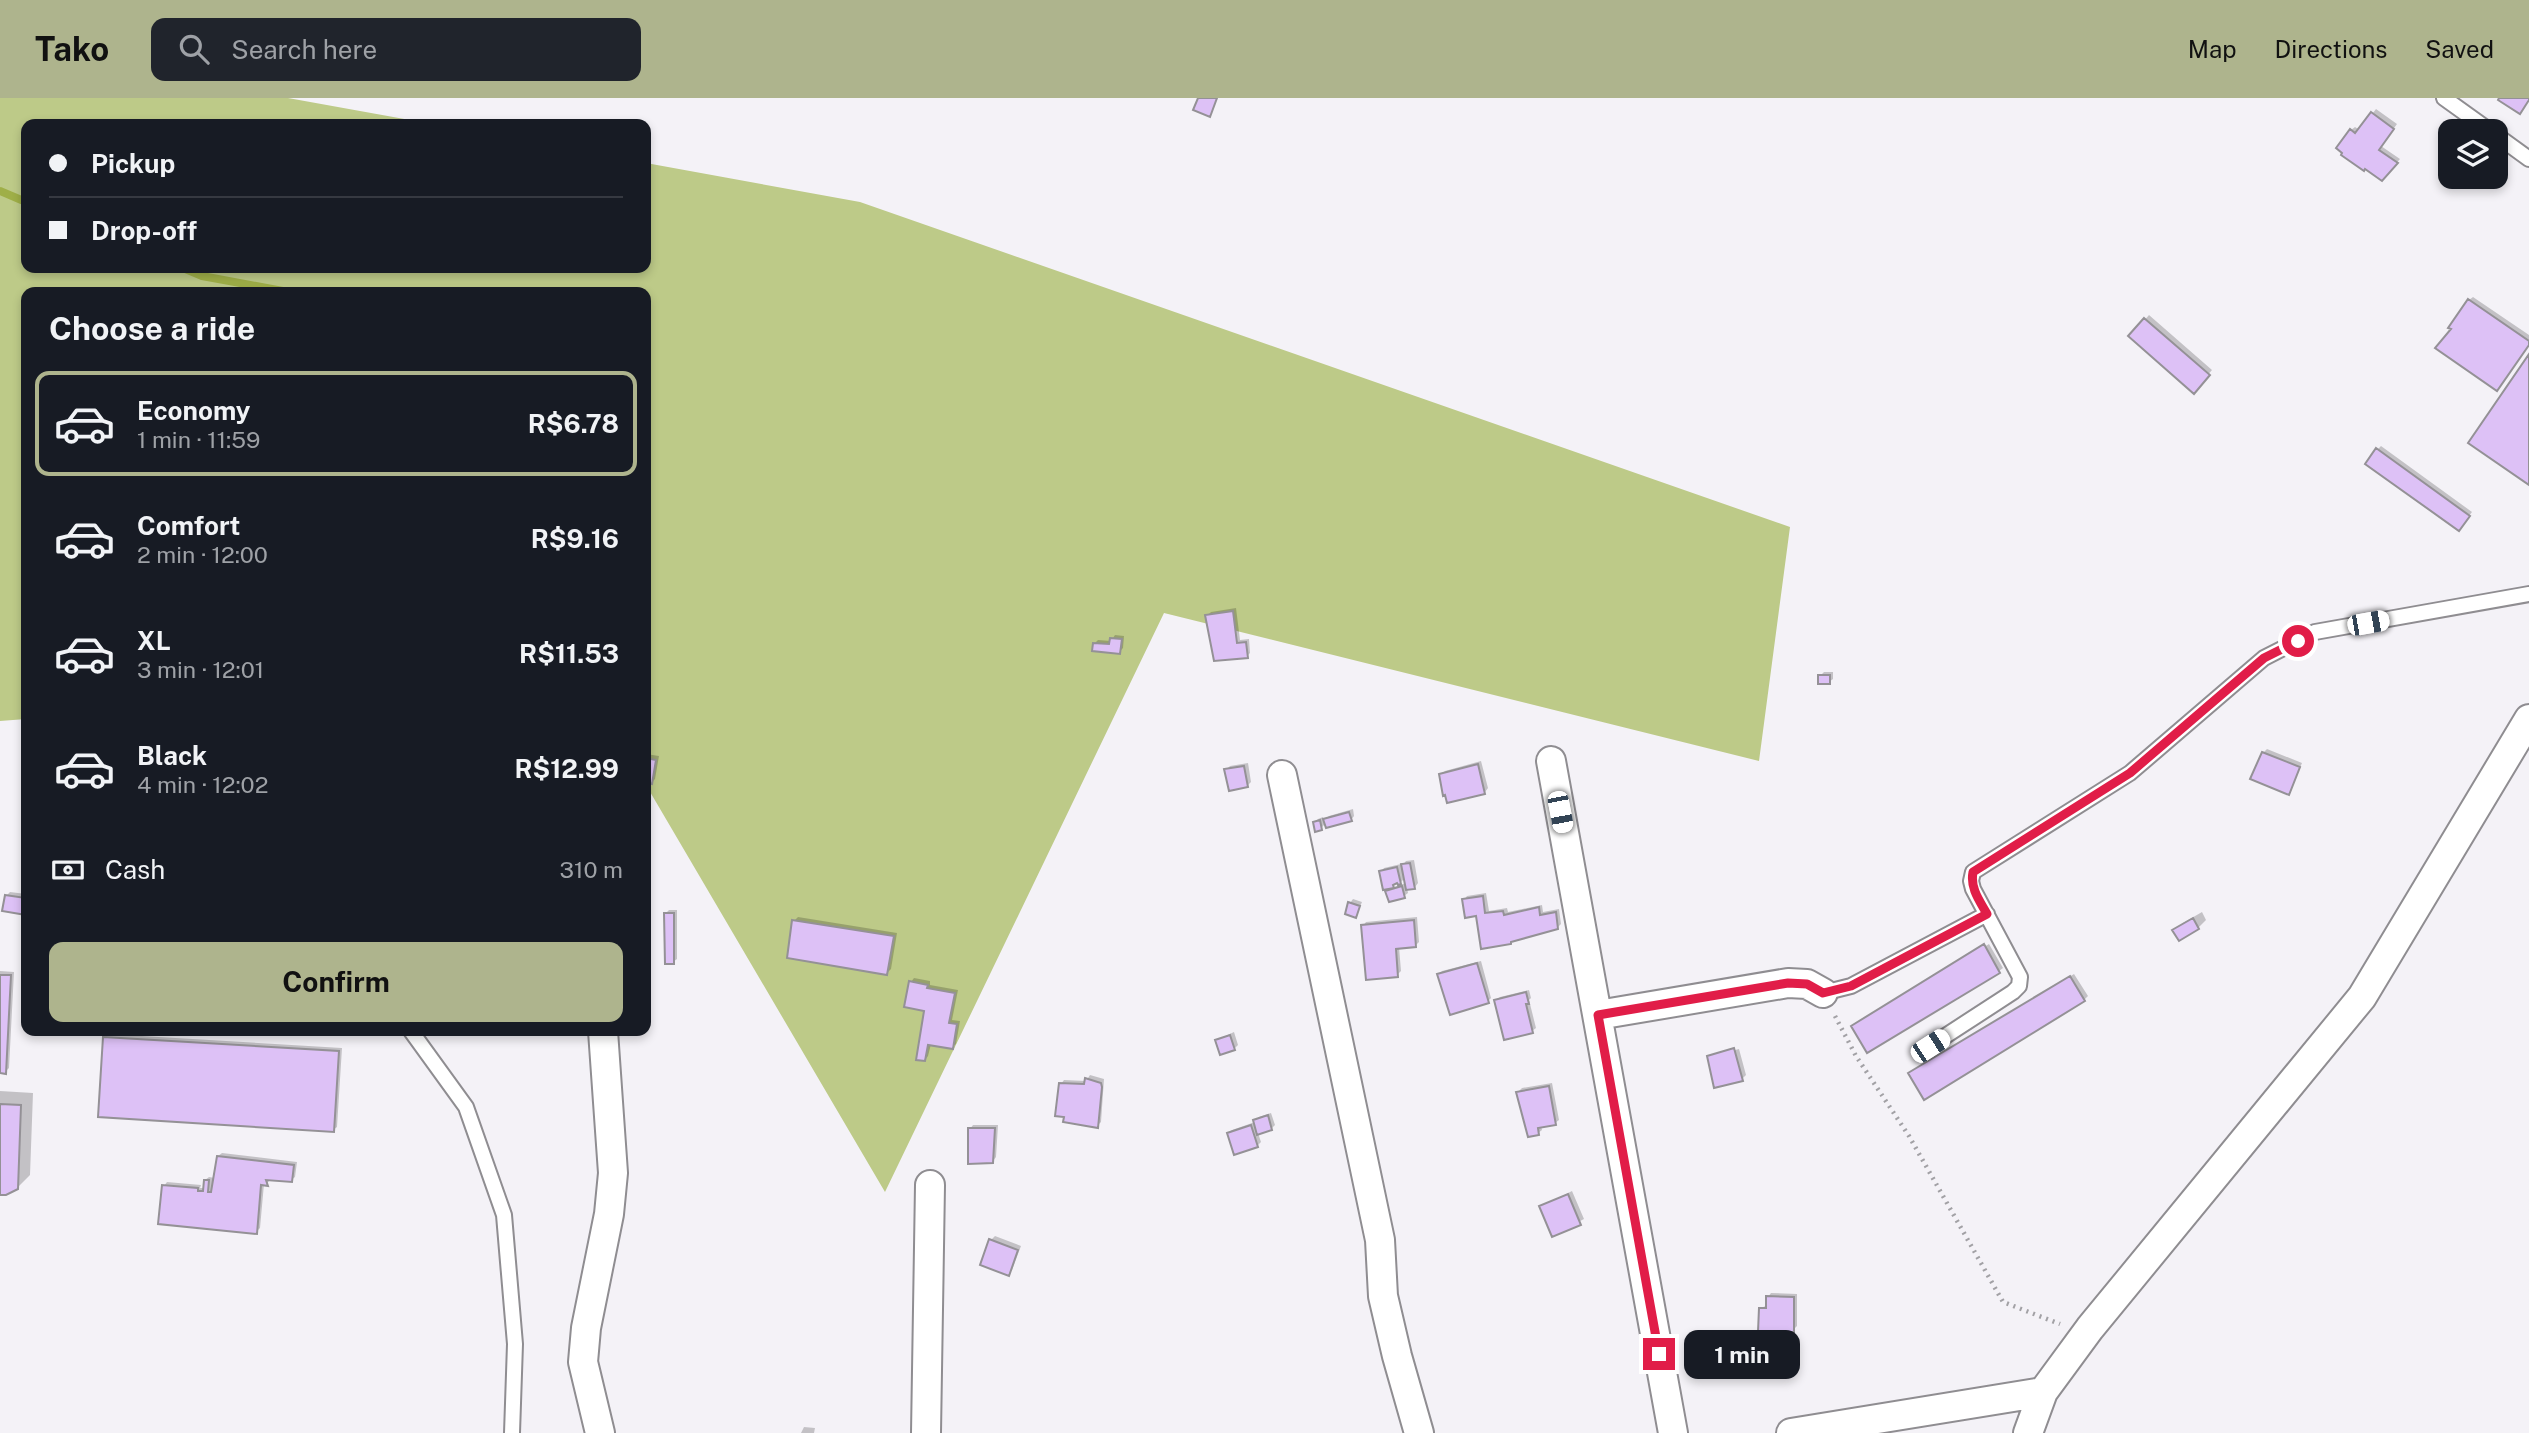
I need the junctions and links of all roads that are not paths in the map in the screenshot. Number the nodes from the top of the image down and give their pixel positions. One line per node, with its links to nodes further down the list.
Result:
1 (2446, 98): 2 (lane)
2 (2474, 119)
3 (2508, 144): 4 (lane)
4 (2529, 159)
5 (2529, 594): 9 (lane)
6 (2529, 719): 16 (street)
7 (1551, 761): 11 (street)
8 (1282, 775): 20 (street)
9 (1987, 914): 10 (lane); 14 (lane)
10 (1823, 993): 11 (street)
11 (1598, 1015): 21 (street)
12 (415, 1036): 17 (lane)
13 (603, 1036): 18 (street)
14 (1930, 1046)
15 (930, 1185): 19 (street)
16 (2043, 1392): 22 (street); 23 (street)
17 (512, 1433)
18 (600, 1433)
19 (926, 1433)
20 (1419, 1433)
21 (1673, 1433)
22 (1791, 1433)
23 (2028, 1433)

